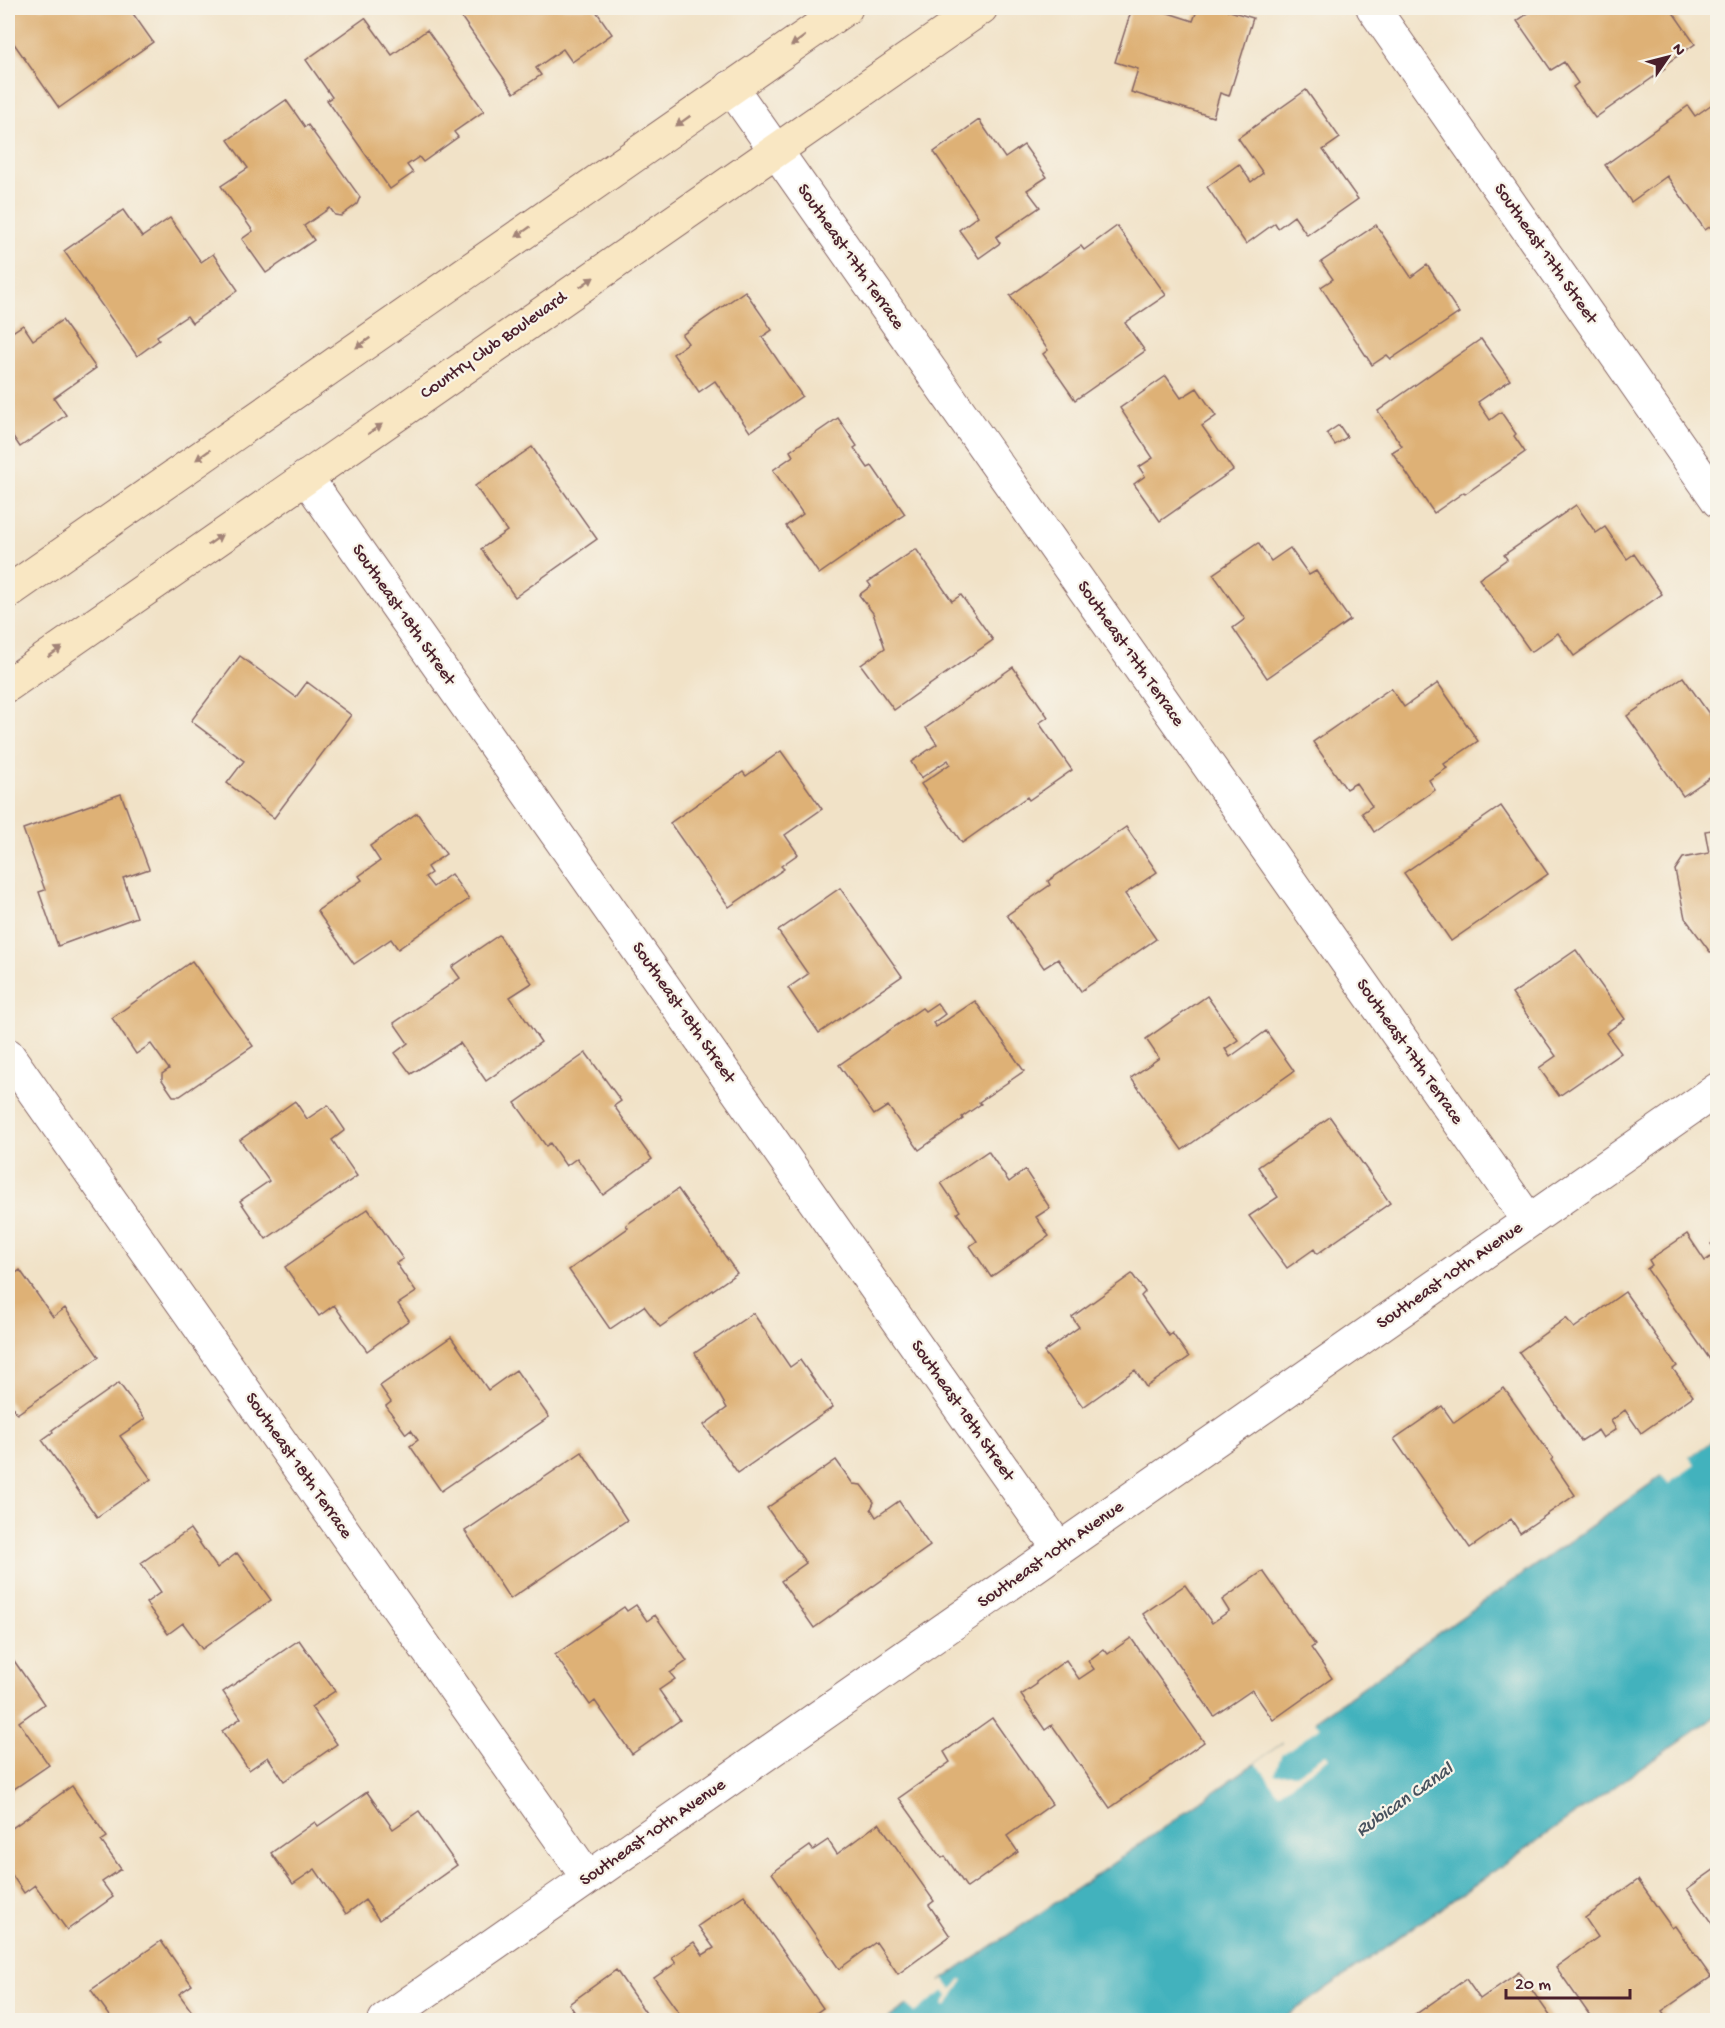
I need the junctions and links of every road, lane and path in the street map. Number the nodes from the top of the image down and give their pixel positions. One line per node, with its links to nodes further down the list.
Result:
1 (846, 8): 4 (main road, one-way to 4)
2 (981, 8): 5 (main road, Country Club Boulevard)
3 (1373, 8): 7 (street, Southeast 17th Street)
4 (731, 87): 5 (street, Southeast 17th Terrace); 8 (main road, one-way to 8)
5 (776, 150): 6 (main road, Country Club Boulevard, one-way to 5); 12 (street, Southeast 17th Terrace)
6 (306, 477): 9 (main road, Country Club Boulevard, one-way to 6); 13 (street, Southeast 18th Street)
7 (1718, 501)
8 (8, 592)
9 (8, 686)
10 (8, 1055): 14 (street, Southeast 18th Terrace)
11 (1718, 1089): 12 (street, Southeast 10th Avenue)
12 (1528, 1221): 13 (street, Southeast 10th Avenue)
13 (1059, 1549): 14 (street, Southeast 10th Avenue)
14 (588, 1878): 15 (street, Southeast 10th Avenue)
15 (385, 2020)

